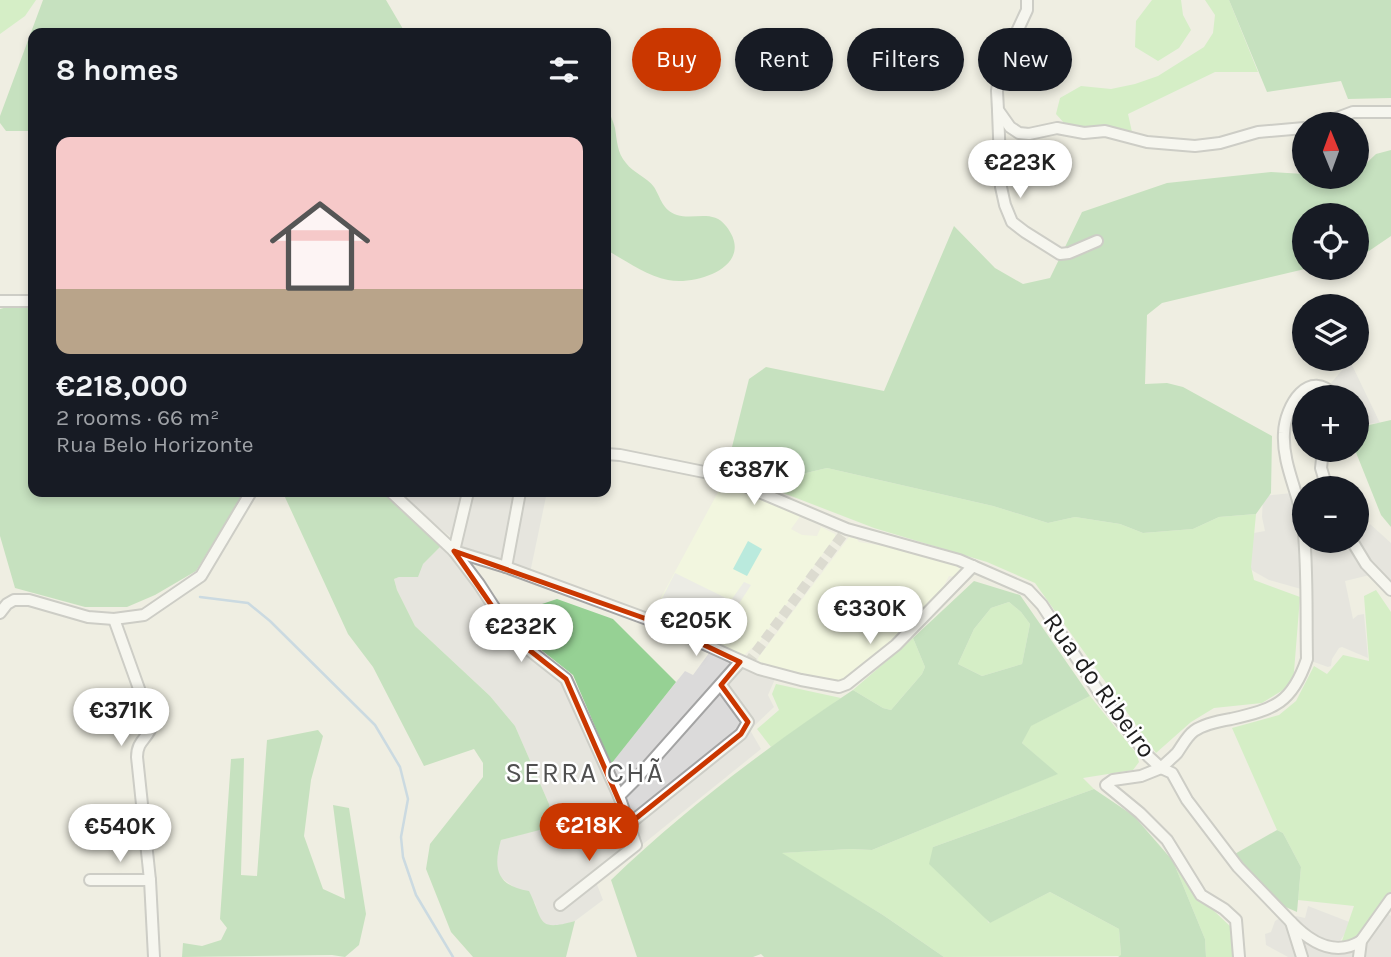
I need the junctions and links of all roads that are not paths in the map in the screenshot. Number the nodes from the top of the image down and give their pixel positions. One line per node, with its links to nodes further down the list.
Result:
1 (1027, 0): 2 (street)
2 (998, 110): 5 (street); 6 (street)
3 (1359, 112): 4 (street)
4 (1391, 112)
5 (1292, 129)
6 (1097, 241)
7 (0, 300): 8 (street)
8 (28, 301)
9 (1292, 403): 24 (street)
10 (611, 454): 17 (street, Rua do Ribeiro)
11 (248, 497): 21 (street)
12 (396, 497): 15 (street)
13 (467, 497): 15 (street)
14 (519, 497): 18 (street)
15 (454, 551): 18 (street); 25 (street)
16 (1359, 553): 19 (street)
17 (973, 566): 22 (street); 24 (street, Rua do Ribeiro)
18 (506, 567): 22 (street)
19 (1391, 590)
20 (0, 612): 21 (street)
21 (114, 619): 28 (street)
22 (743, 663): 23 (street)
23 (721, 685): 25 (street); 26 (street)
24 (1161, 768): 31 (street); 34 (street, Rua do Ribeiro)
25 (619, 796): 26 (street)
26 (629, 824): 30 (street)
27 (90, 880): 28 (street)
28 (150, 880): 33 (street)
29 (1391, 899): 32 (street)
30 (560, 905)
31 (1291, 922): 32 (street); 35 (street)
32 (1361, 941): 36 (street)
33 (154, 957)
34 (1240, 957)
35 (1302, 957)
36 (1359, 957)

